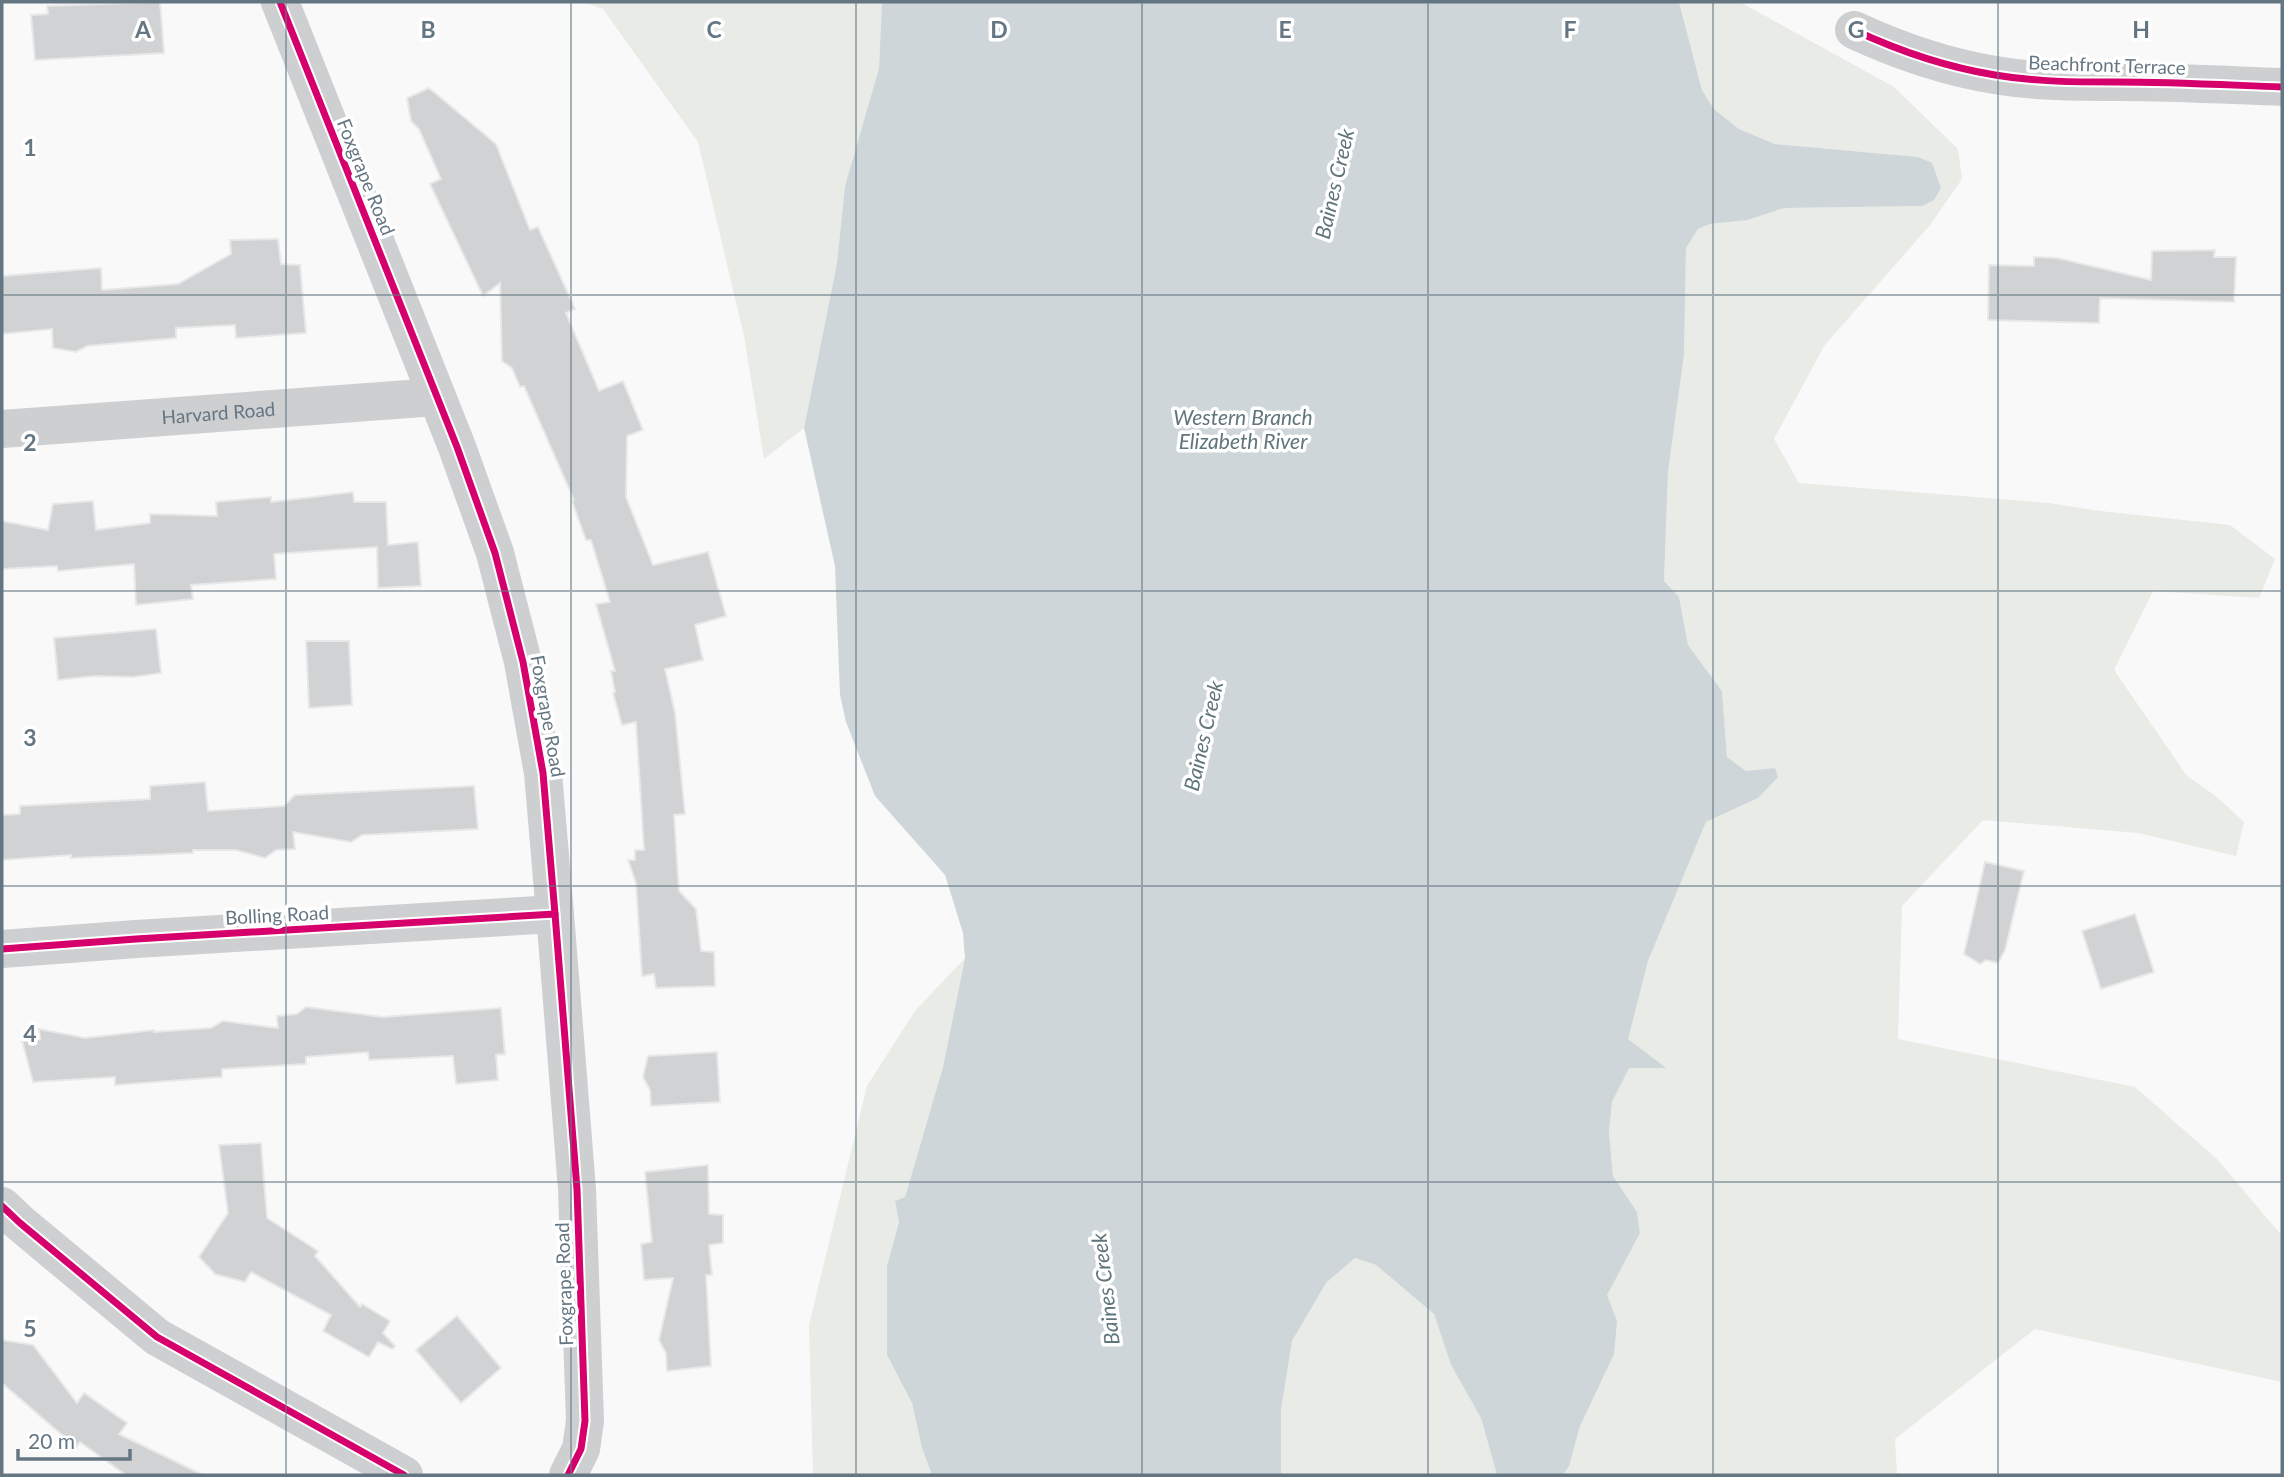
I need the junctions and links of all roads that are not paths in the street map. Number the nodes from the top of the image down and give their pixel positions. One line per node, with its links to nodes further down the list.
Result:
1 (280, 2): 4 (street, Foxgrape Road)
2 (1854, 30): 3 (street, Beachfront Terrace)
3 (2282, 87)
4 (436, 397): 5 (street, Harvard Road); 6 (street, Foxgrape Road)
5 (2, 429)
6 (555, 914): 7 (street, Bolling Road); 10 (street, Foxgrape Road)
7 (2, 949)
8 (2, 1206): 9 (street)
9 (404, 1475)
10 (568, 1475)

